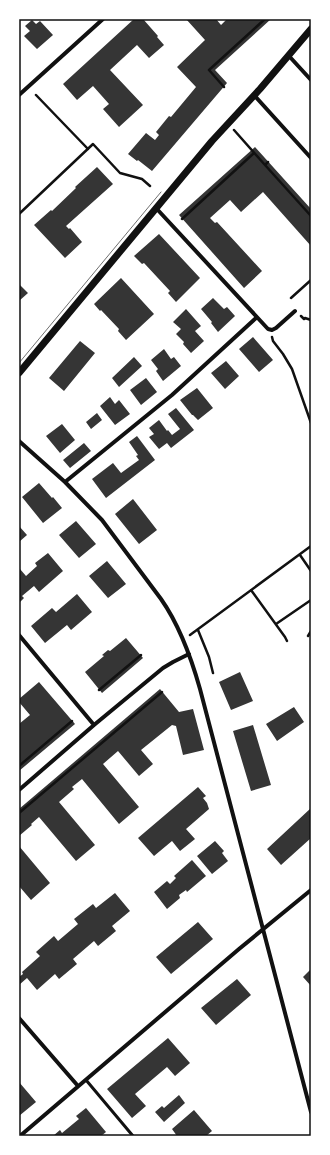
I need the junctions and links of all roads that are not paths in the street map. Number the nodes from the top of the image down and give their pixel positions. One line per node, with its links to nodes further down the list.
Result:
1 (103, 19): 5 (street)
2 (311, 29): 3 (street)
3 (289, 56): 4 (street); 6 (street)
4 (311, 80)
5 (19, 95)
6 (254, 96): 7 (street); 8 (street)
7 (311, 158)
8 (156, 208): 10 (street); 11 (street)
9 (296, 311): 10 (street)
10 (256, 318): 13 (street)
11 (19, 373)
12 (19, 441): 13 (street)
13 (65, 482): 15 (street)
14 (19, 635): 16 (street)
15 (188, 654): 16 (street); 19 (street)
16 (94, 725): 17 (street)
17 (19, 790)
18 (311, 890): 19 (street)
19 (263, 930): 21 (street); 23 (street)
20 (19, 1018): 22 (street)
21 (86, 1080): 22 (street); 25 (lane)
22 (78, 1086): 24 (street)
23 (311, 1112)
24 (20, 1136)
25 (134, 1136)

